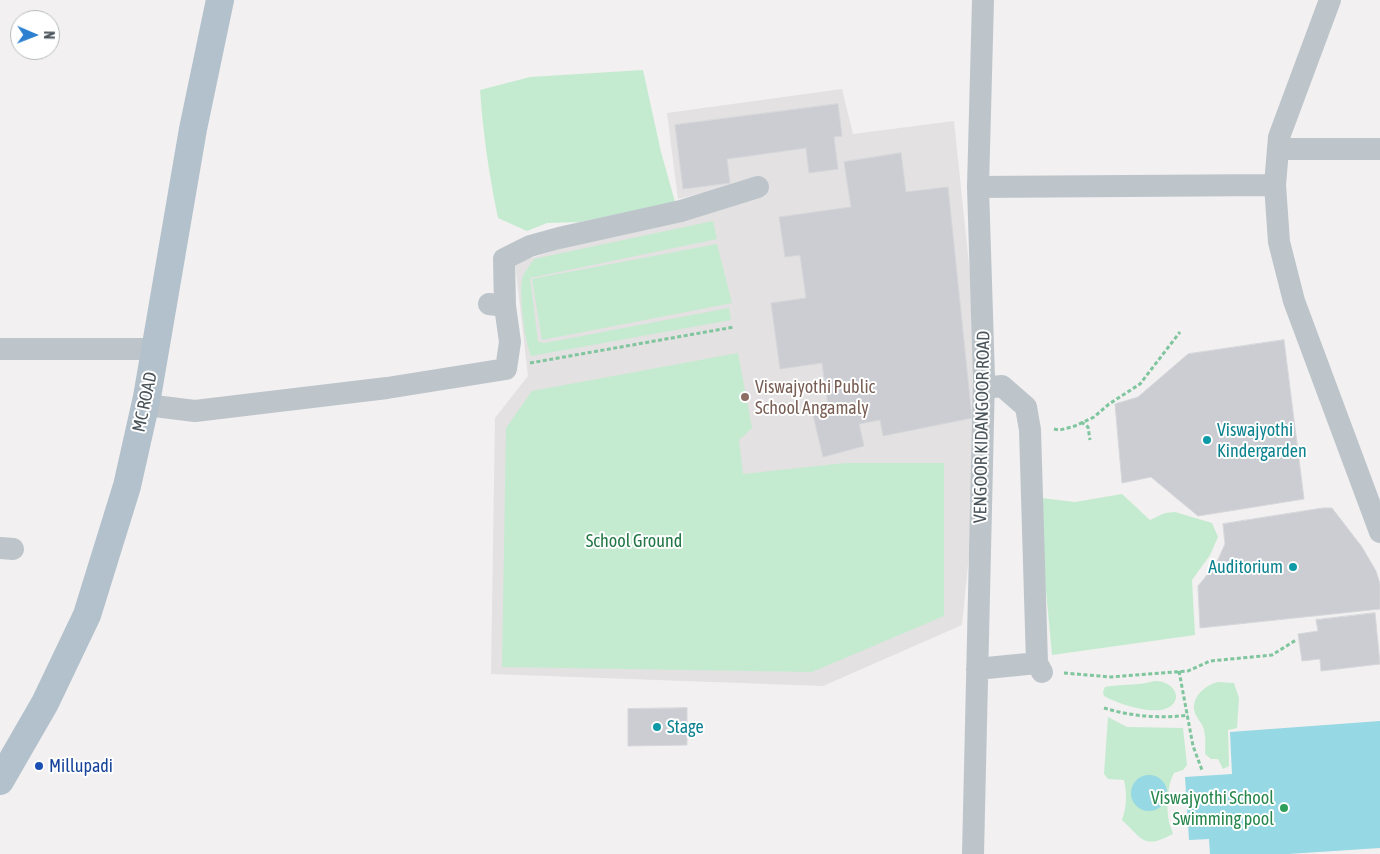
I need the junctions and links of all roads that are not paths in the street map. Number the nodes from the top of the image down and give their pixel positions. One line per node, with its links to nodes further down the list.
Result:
1 (220, 0): 10 (main road, MC ROAD)
2 (983, 0): 8 (street, VENGOOR KIDANGOOR ROAD)
3 (1330, 0): 4 (street)
4 (1278, 149): 5 (street); 6 (street)
5 (1380, 149)
6 (1275, 185): 8 (street); 13 (street)
7 (758, 186): 12 (street)
8 (978, 187): 11 (street, VENGOOR KIDANGOOR ROAD)
9 (0, 349): 10 (street)
10 (155, 349): 12 (main road, MC ROAD)
11 (984, 388): 14 (street, VENGOOR KIDANGOOR ROAD); 14 (street)
12 (146, 405): 15 (main road, MC ROAD)
13 (1380, 532)
14 (977, 669): 16 (street, VENGOOR KIDANGOOR ROAD)
15 (0, 781)
16 (973, 854)

